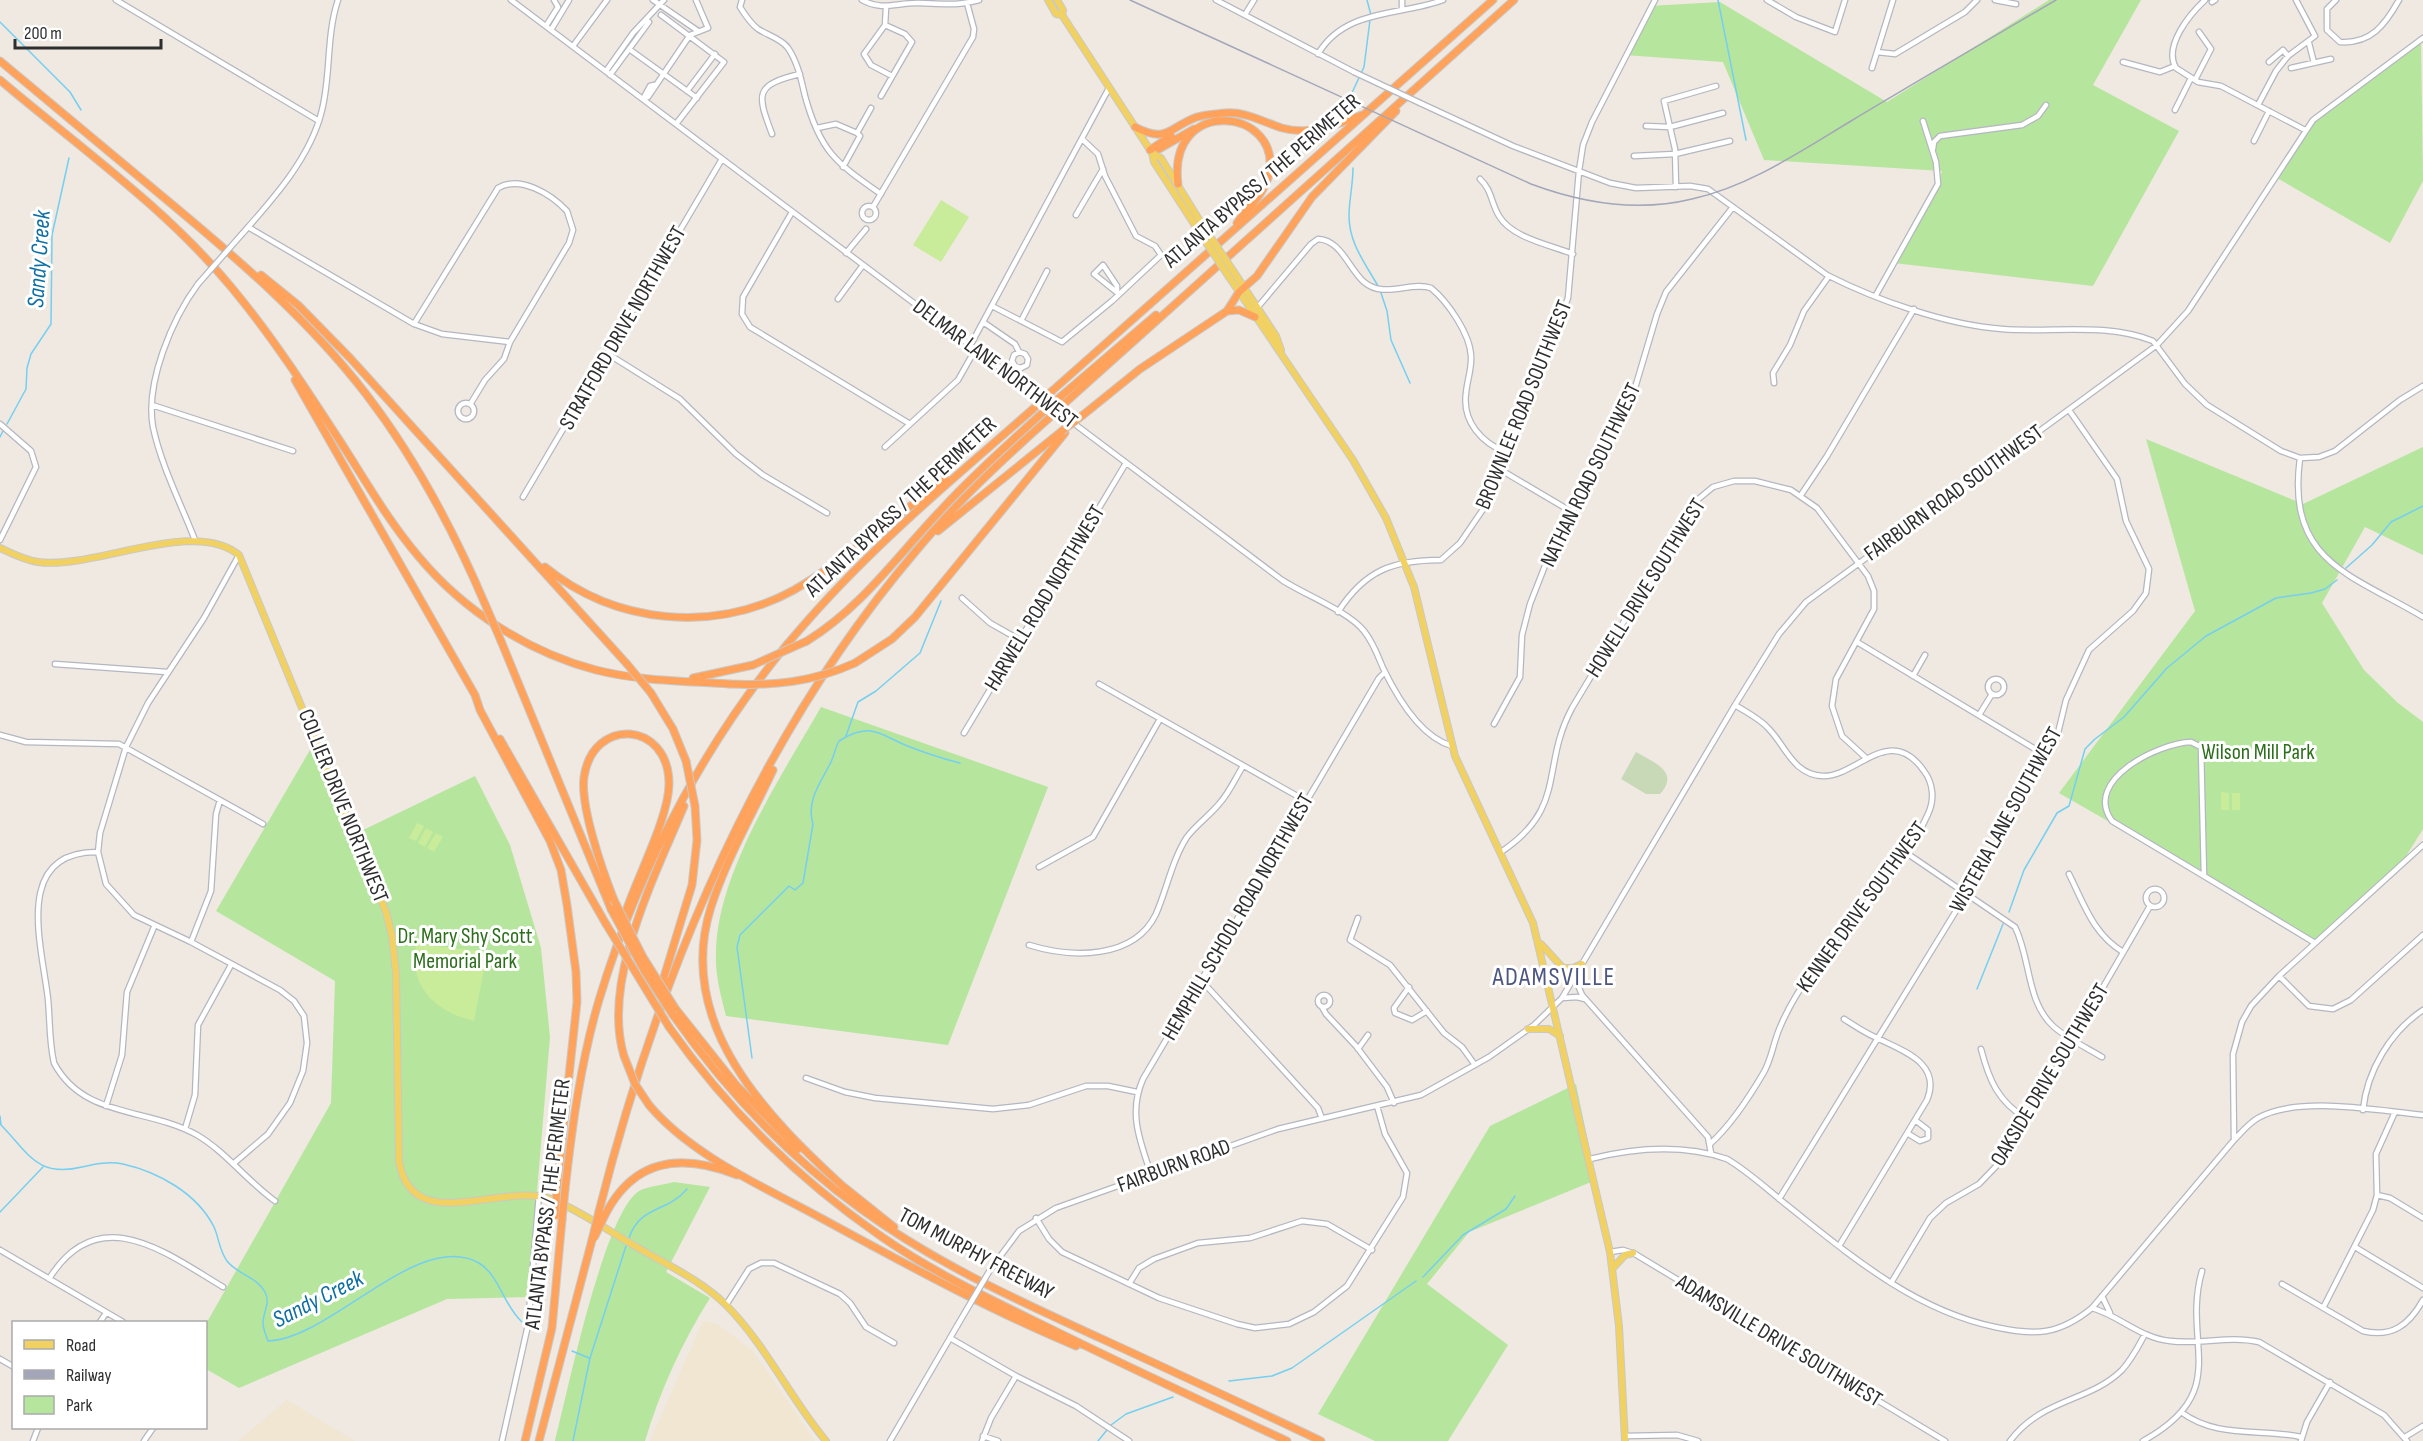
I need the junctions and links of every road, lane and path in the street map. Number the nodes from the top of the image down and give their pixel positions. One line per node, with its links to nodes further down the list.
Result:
1 (116, 0): 82 (street)
2 (338, 0): 82 (street)
3 (511, 0): 41 (street, DELMAR LANE NORTHWEST)
4 (563, 0): 30 (street)
5 (569, 0): 41 (street)
6 (607, 0): 47 (street)
7 (653, 0): 31 (street)
8 (696, 0): 42 (street)
9 (742, 0): 63 (street)
10 (862, 0): 34 (street)
11 (979, 0): 32 (street)
12 (1048, 0): 38 (main road)
13 (1057, 0): 38 (main road)
14 (1216, 0): 36 (street)
15 (1254, 0): 36 (street)
16 (1402, 0): 35 (street)
17 (1443, 0): 35 (street)
18 (1493, 0): 79 (highway, ATLANTA BYPASS / THE PERIMETER)
19 (1514, 0): 67 (highway, ATLANTA BYPASS / THE PERIMETER)
20 (1655, 0): 103 (street, BROWNLEE ROAD SOUTHWEST)
21 (1767, 0): 22 (street)
22 (1845, 0)
23 (1893, 0): 49 (street)
24 (1977, 0): 49 (street)
25 (1995, 0): 33 (street)
26 (2205, 0): 58 (street)
27 (2296, 0): 46 (street)
28 (2336, 0): 29 (street)
29 (2399, 0)
30 (556, 2): 41 (street)
31 (662, 2): 42 (street); 61 (street)
32 (967, 3): 34 (street); 107 (street)
33 (2016, 4)
34 (886, 8): 40 (street)
35 (1402, 10): 51 (street)
36 (1246, 14): 51 (street)
37 (661, 15): 44 (street)
38 (1062, 15): 69 (main road)
39 (649, 22): 48 (street)
40 (885, 25): 64 (street); 64 (street)
41 (548, 28): 47 (street, DELMAR LANE NORTHWEST)
42 (698, 31): 44 (street)
43 (2199, 32): 65 (street)
44 (690, 35): 50 (street); 62 (street)
45 (2423, 38): 90 (street, FAIRBURN ROAD SOUTHWEST)
46 (2309, 43): 52 (street); 57 (street)
47 (573, 46): 61 (street, DELMAR LANE NORTHWEST)
48 (629, 49): 61 (street); 62 (street)
49 (1877, 52): 59 (street)
50 (715, 54): 70 (street); 72 (street)
51 (1318, 54): 103 (street, bridge)
52 (2289, 56): 56 (street); 75 (street)
53 (2331, 59): 57 (street)
54 (0, 61): 116 (highway)
55 (2122, 62): 58 (street)
56 (2269, 62)
57 (2314, 63): 60 (street)
58 (2175, 66): 65 (street)
59 (1872, 68)
60 (2291, 68)
61 (608, 73): 73 (street, DELMAR LANE NORTHWEST)
62 (662, 73): 70 (street); 73 (street)
63 (800, 74): 88 (street); 92 (street)
64 (892, 76): 71 (street)
65 (2193, 79): 75 (street); 77 (street)
66 (0, 80): 134 (highway)
67 (1419, 85): 122 (highway); 143 (highway, ATLANTA BYPASS / THE PERIMETER)
68 (1716, 86): 87 (street)
69 (1109, 88): 86 (main road); 93 (street)
70 (687, 91): 72 (street)
71 (881, 96)
72 (697, 98): 84 (street)
73 (643, 99): 84 (street, DELMAR LANE NORTHWEST)
74 (2046, 105): 97 (street)
75 (2258, 105): 78 (street)
76 (872, 108): 91 (street)
77 (2175, 110)
78 (2269, 111): 90 (street); 95 (street)
79 (1367, 113): 81 (highway); 115 (highway, ATLANTA BYPASS / THE PERIMETER)
80 (1723, 113): 87 (street)
81 (1216, 114): 86 (highway); 96 (highway)
82 (319, 121): 112 (street)
83 (1923, 121): 97 (street)
84 (676, 124): 100 (street, DELMAR LANE NORTHWEST)
85 (1646, 126): 87 (street)
86 (1135, 127): 96 (main road)
87 (1670, 127): 98 (street)
88 (817, 128): 91 (street); 101 (street)
89 (1196, 128): 96 (highway); 105 (highway); 115 (highway)
90 (2306, 130): 136 (street, FAIRBURN ROAD SOUTHWEST)
91 (857, 133): 101 (street)
92 (772, 134)
93 (1082, 139): 102 (street); 126 (street)
94 (1730, 141): 98 (street)
95 (2254, 141)
96 (1151, 151): 105 (main road); 114 (main road)
97 (1933, 151): 124 (street)
98 (1675, 154): 99 (street); 106 (street)
99 (1634, 156)
100 (722, 159): 110 (street, DELMAR LANE NORTHWEST); 140 (street, STRATFORD DRIVE NORTHWEST)
101 (843, 167): 107 (street)
102 (1103, 169): 111 (street); 123 (street)
103 (1579, 171): 106 (street); 118 (street, BROWNLEE ROAD SOUTHWEST)
104 (1480, 179): 118 (street)
105 (1178, 184): 114 (main road)
106 (1676, 187): 109 (street)
107 (881, 194): 108 (street)
108 (873, 207)
109 (1733, 207): 121 (street); 159 (street, NATHAN ROAD SOUTHWEST)
110 (792, 212): 117 (street, DELMAR LANE NORTHWEST); 148 (street)
111 (1076, 215)
112 (248, 227): 133 (street); 145 (street, bridge)
113 (866, 228): 117 (street)
114 (1203, 231): 122 (main road, bridge)
115 (1230, 233): 154 (highway, ATLANTA BYPASS / THE PERIMETER, bridge)
116 (223, 246): 161 (highway); 229 (highway, bridge)
117 (846, 253): 119 (street, DELMAR LANE NORTHWEST)
118 (1573, 254): 152 (street, BROWNLEE ROAD SOUTHWEST)
119 (863, 265): 125 (street); 137 (street, DELMAR LANE NORTHWEST)
120 (1047, 271): 131 (street)
121 (1829, 276): 124 (street); 141 (street)
122 (1242, 290): 127 (main road); 129 (highway); 130 (main road)
123 (1118, 293): 123 (street); 131 (street)
124 (1876, 295): 128 (street)
125 (838, 299)
126 (992, 306): 131 (street); 132 (street)
127 (1257, 308): 139 (main road); 152 (street)
128 (1914, 309): 136 (street); 157 (street)
129 (1227, 311): 130 (highway); 149 (highway, bridge)
130 (1255, 317): 139 (main road)
131 (1021, 321)
132 (983, 322): 137 (street); 138 (street)
133 (414, 324): 135 (street); 135 (street)
134 (270, 340): 179 (highway); 182 (highway)
135 (510, 342): 144 (street)
136 (2157, 345): 146 (street, FAIRBURN ROAD SOUTHWEST); 153 (street)
137 (973, 348): 148 (street); 155 (street, DELMAR LANE NORTHWEST)
138 (1019, 352)
139 (1283, 353): 167 (main road)
140 (608, 354): 158 (street, STRATFORD DRIVE NORTHWEST); 160 (street)
141 (1774, 383)
142 (2423, 386): 153 (street)
143 (1062, 401): 165 (highway, ATLANTA BYPASS / THE PERIMETER, bridge); 179 (highway, bridge)
144 (471, 404)
145 (152, 405): 151 (street); 163 (street)
146 (2069, 410): 168 (street, FAIRBURN ROAD SOUTHWEST); 192 (street, WISTERIA LANE SOUTHWEST)
147 (0, 424): 162 (street)
148 (910, 424): 150 (street)
149 (1064, 432): 165 (highway); 179 (highway, bridge)
150 (885, 447)
151 (293, 451)
152 (1507, 453): 156 (street, BROWNLEE ROAD SOUTHWEST)
153 (2300, 458): 171 (street)
154 (970, 463): 161 (highway); 195 (highway, ATLANTA BYPASS / THE PERIMETER)
155 (1126, 463): 170 (street, DELMAR LANE NORTHWEST); 172 (street, HARWELL ROAD NORTHWEST)
156 (1501, 470): 159 (street); 167 (street, BROWNLEE ROAD SOUTHWEST)
157 (1801, 495): 168 (street, HOWELL DRIVE SOUTHWEST); 201 (street, HOWELL DRIVE SOUTHWEST)
158 (523, 497)
159 (1572, 512): 187 (street, NATHAN ROAD SOUTHWEST)
160 (827, 513)
161 (513, 537): 223 (highway, bridge)
162 (0, 540)
163 (195, 540): 164 (main road); 166 (main road)
164 (0, 548)
165 (915, 551): 186 (highway, ATLANTA BYPASS / THE PERIMETER)
166 (239, 555): 176 (street); 262 (main road, COLLIER DRIVE NORTHWEST)
167 (1405, 562): 170 (street, BROWNLEE ROAD SOUTHWEST); 190 (main road)
168 (1858, 563): 173 (street, HOWELL DRIVE SOUTHWEST); 183 (street, FAIRBURN ROAD SOUTHWEST)
169 (962, 598): 172 (street)
170 (1338, 612): 177 (street, DELMAR LANE NORTHWEST)
171 (2423, 617)
172 (1020, 640): 188 (street, HARWELL ROAD NORTHWEST)
173 (1857, 642): 178 (street); 193 (street, HOWELL DRIVE SOUTHWEST)
174 (1925, 655): 178 (street)
175 (56, 664): 176 (street)
176 (167, 672): 191 (street)
177 (1385, 672): 190 (street, DELMAR LANE NORTHWEST); 197 (street, HEMPHILL SCHOOL ROAD NORTHWEST)
178 (1913, 676): 184 (street)
179 (664, 680)
180 (1099, 684): 185 (street)
181 (1992, 694): 184 (street)
182 (475, 695): 267 (highway, bridge); 298 (highway, TOM MURPHY FREEWAY, bridge)
183 (1735, 705): 193 (street, KENNER DRIVE SOUTHWEST); 217 (street, FAIRBURN ROAD SOUTHWEST)
184 (1979, 716): 192 (street)
185 (1160, 719): 194 (street); 203 (street)
186 (795, 724): 223 (highway, ATLANTA BYPASS / THE PERIMETER); 260 (highway)
187 (1494, 724)
188 (964, 733)
189 (0, 735): 191 (street)
190 (1452, 746): 201 (main road)
191 (126, 747): 196 (street); 200 (street)
192 (2045, 755): 206 (street, WISTERIA LANE SOUTHWEST)
193 (1865, 757): 202 (street, KENNER DRIVE SOUTHWEST)
194 (1243, 766): 197 (street); 214 (street)
195 (695, 778): 215 (highway, ATLANTA BYPASS / THE PERIMETER); 261 (highway, bridge)
196 (220, 800): 198 (street); 211 (street)
197 (1306, 801): 221 (street, HEMPHILL SCHOOL ROAD NORTHWEST)
198 (263, 824)
199 (2423, 845): 213 (street)
200 (98, 852): 209 (street); 244 (street)
201 (1501, 852): 212 (main road)
202 (1905, 852): 206 (street); 255 (street, KENNER DRIVE SOUTHWEST)
203 (1039, 867)
204 (2069, 874): 216 (street)
205 (2204, 876): 205 (street); 213 (street)
206 (1967, 894): 235 (street, WISTERIA LANE SOUTHWEST); 236 (street)
207 (2150, 906): 216 (street, OAKSIDE DRIVE SOUTHWEST)
208 (1358, 918): 222 (street)
209 (154, 927): 211 (street); 244 (street)
210 (2423, 935): 220 (street)
211 (191, 942): 218 (street)
212 (1540, 943): 217 (main road); 227 (main road)
213 (2315, 943): 220 (street)
214 (1029, 945)
215 (615, 949): 229 (highway, bridge); 267 (highway, ATLANTA BYPASS / THE PERIMETER, bridge)
216 (2123, 952): 236 (street, OAKSIDE DRIVE SOUTHWEST)
217 (1582, 964): 219 (street, FAIRBURN ROAD SOUTHWEST)
218 (231, 965): 252 (street); 258 (street)
219 (1578, 971): 224 (street, FAIRBURN ROAD SOUTHWEST); 225 (street)
220 (2279, 976): 254 (street)
221 (1201, 980): 242 (street, HEMPHILL SCHOOL ROAD NORTHWEST); 249 (street)
222 (1409, 987): 230 (street); 230 (street)
223 (663, 995): 266 (highway, ATLANTA BYPASS / THE PERIMETER)
224 (1562, 998): 225 (street); 227 (street, FAIRBURN ROAD SOUTHWEST)
225 (1585, 999): 255 (street)
226 (1322, 1007): 237 (street)
227 (1554, 1008): 232 (street, FAIRBURN ROAD); 234 (main road)
228 (2423, 1010): 246 (street)
229 (674, 1011): 260 (highway); 276 (highway, TOM MURPHY FREEWAY)
230 (1427, 1011): 240 (street)
231 (1844, 1019): 235 (street)
232 (1528, 1029): 234 (main road); 240 (street, FAIRBURN ROAD)
233 (1368, 1035): 237 (street)
234 (1560, 1036): 257 (main road)
235 (1878, 1039): 251 (street); 264 (street, WISTERIA LANE SOUTHWEST)
236 (2073, 1040): 239 (street); 250 (street, OAKSIDE DRIVE SOUTHWEST)
237 (1358, 1049): 243 (street)
238 (1981, 1049): 250 (street)
239 (2103, 1057)
240 (1475, 1065): 243 (street, FAIRBURN ROAD)
241 (807, 1078): 242 (street)
242 (1137, 1092): 259 (street, HEMPHILL SCHOOL ROAD NORTHWEST)
243 (1394, 1103): 245 (street, FAIRBURN ROAD)
244 (106, 1106): 252 (street)
245 (1377, 1106): 249 (street, FAIRBURN ROAD); 273 (street)
246 (2363, 1110): 247 (street); 254 (street)
247 (2395, 1112): 248 (street); 263 (street)
248 (2423, 1115)
249 (1321, 1116): 259 (street, FAIRBURN ROAD)
250 (2027, 1119): 280 (street, OAKSIDE DRIVE SOUTHWEST)
251 (1915, 1120): 253 (street); 253 (street)
252 (185, 1129): 258 (street)
253 (1907, 1134): 270 (street)
254 (2234, 1140): 285 (street)
255 (1710, 1144): 256 (street)
256 (1711, 1154): 257 (street); 264 (street)
257 (1590, 1159): 274 (main road)
258 (233, 1164): 265 (street)
259 (1151, 1174): 268 (street, FAIRBURN ROAD)
260 (846, 1189): 276 (highway)
261 (769, 1190): 266 (highway); 298 (highway)
262 (539, 1195): 287 (main road, COLLIER DRIVE NORTHWEST); 307 (street)
263 (2377, 1195): 269 (street); 271 (street)
264 (1779, 1199): 270 (street)
265 (275, 1200)
266 (602, 1213): 309 (highway, ATLANTA BYPASS / THE PERIMETER, bridge)
267 (559, 1218): 308 (highway, ATLANTA BYPASS / THE PERIMETER)
268 (1036, 1218): 281 (street); 295 (street, FAIRBURN ROAD, bridge)
269 (2423, 1218)
270 (1839, 1246): 280 (street)
271 (2355, 1247): 284 (street); 289 (street)
272 (0, 1250): 279 (street)
273 (1372, 1250): 281 (street); 281 (street)
274 (1610, 1252): 275 (street, ADAMSVILLE DRIVE SOUTHWEST); 277 (main road)
275 (1633, 1253): 277 (main road); 317 (street, ADAMSVILLE DRIVE SOUTHWEST)
276 (943, 1261): 315 (highway, TOM MURPHY FREEWAY)
277 (1612, 1269): 304 (main road)
278 (2202, 1271): 296 (street)
279 (50, 1279): 283 (street); 290 (street)
280 (1891, 1283): 288 (street)
281 (1129, 1284)
282 (2282, 1284): 289 (street)
283 (223, 1287)
284 (2423, 1288)
285 (2102, 1296): 288 (street); 291 (street)
286 (2423, 1300): 289 (street)
287 (726, 1305): 297 (street); 310 (main road, COLLIER DRIVE NORTHWEST)
288 (2092, 1308): 291 (street)
289 (2323, 1308)
290 (106, 1313): 292 (street); 293 (street)
291 (2110, 1313): 294 (street)
292 (101, 1321)
293 (120, 1321)
294 (2145, 1334): 296 (street); 318 (street)
295 (950, 1338): 299 (street); 311 (street, FAIRBURN ROAD)
296 (2200, 1340): 300 (street); 301 (street)
297 (894, 1343)
298 (1135, 1370): 314 (highway, TOM MURPHY FREEWAY)
299 (1016, 1377): 303 (street); 313 (street)
300 (2330, 1383): 305 (street); 306 (street)
301 (2181, 1412): 305 (street); 319 (street)
302 (2423, 1426): 306 (street)
303 (982, 1439): 312 (street)
304 (1625, 1439): 316 (street)
305 (2301, 1439)
306 (2406, 1439)
307 (502, 1441)
308 (525, 1441)
309 (539, 1441)
310 (826, 1441)
311 (890, 1441)
312 (998, 1441)
313 (1129, 1441)
314 (1287, 1441)
315 (1322, 1441)
316 (1698, 1441)
317 (1945, 1441)
318 (2010, 1441)
319 (2143, 1441)

